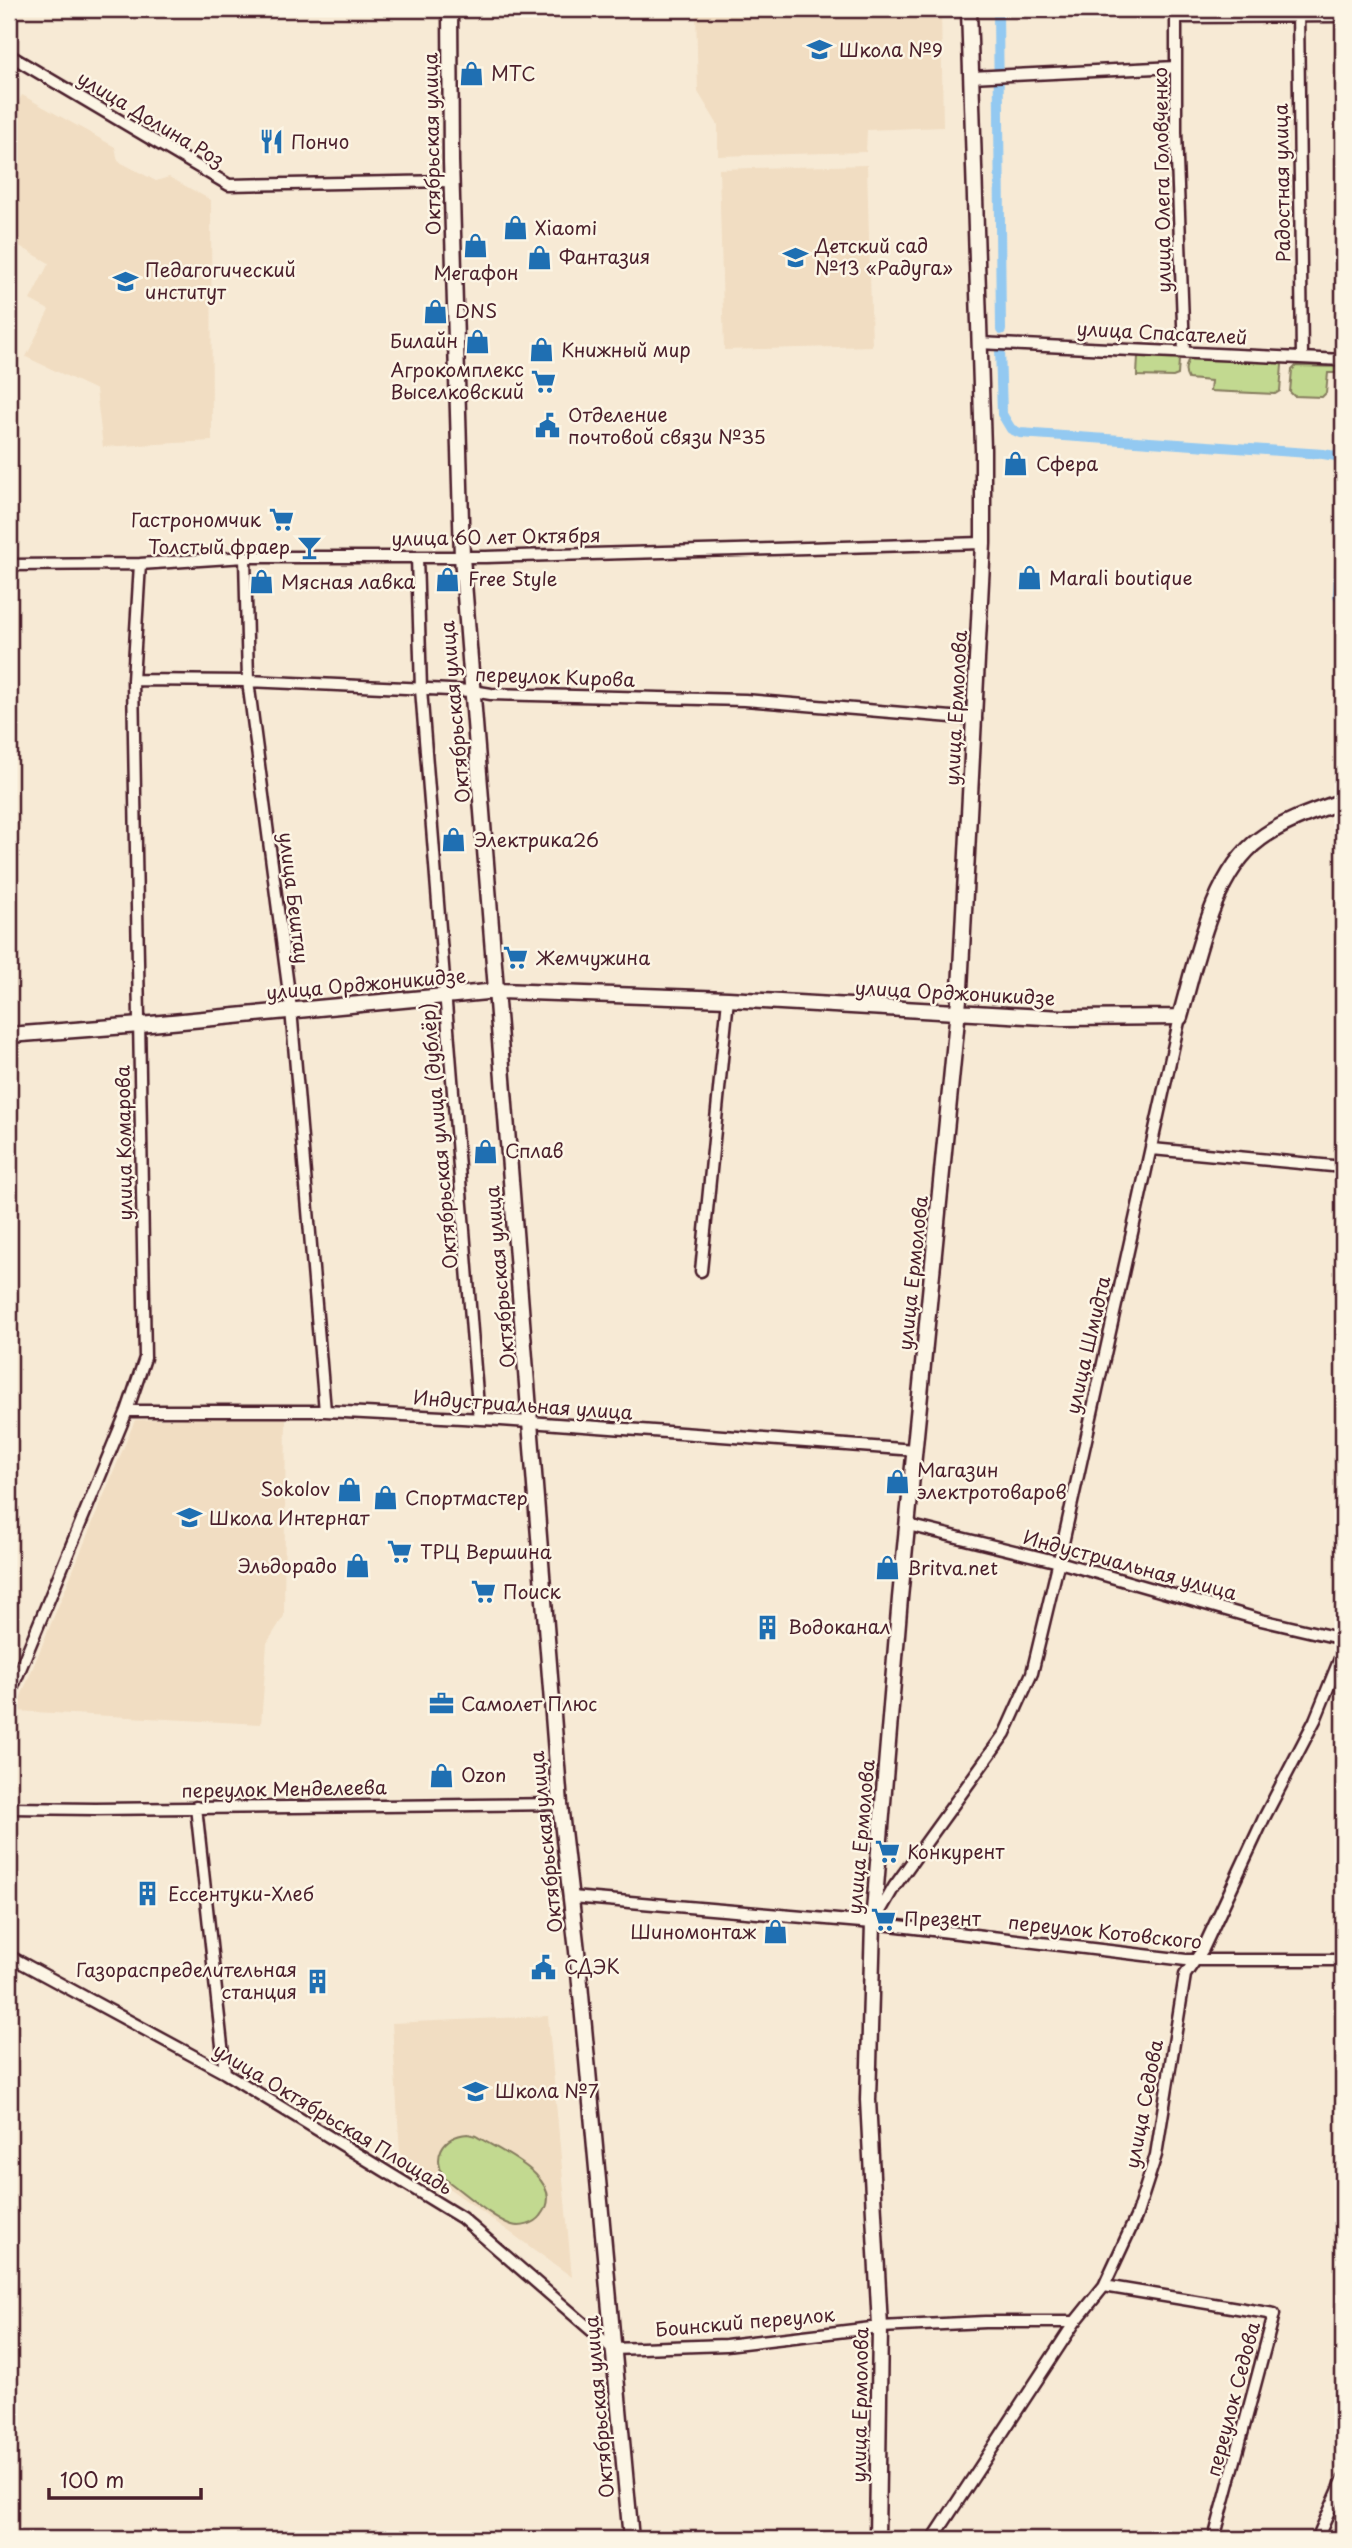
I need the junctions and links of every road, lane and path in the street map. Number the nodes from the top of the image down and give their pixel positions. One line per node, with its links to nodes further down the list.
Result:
1 (450, 9): 9 (street, Октябрьская улица)
2 (969, 9): 8 (street, улица Ермолова)
3 (1176, 13): 4 (street); 7 (street, улица Олега Головченко)
4 (1298, 13): 5 (street); 12 (street, Радостная улица)
5 (1343, 16)
6 (9, 55): 9 (street, улица Долина Роз)
7 (1176, 66): 8 (street); 11 (street, улица Олега Головченко)
8 (971, 77): 10 (street, улица Ермолова)
9 (452, 181): 17 (street, Октябрьская улица)
10 (984, 343): 11 (street, улица Спасателей); 14 (street, улица Ермолова)
11 (1184, 351): 12 (street, улица Спасателей)
12 (1302, 358): 13 (street, улица Спасателей)
13 (1343, 360)
14 (983, 543): 17 (street, улица 60 лет Октября); 24 (street, улица Ермолова)
15 (245, 556): 16 (street, улица 60 лет Октября); 18 (street, улица 60 лет Октября); 21 (street, улица Бештау)
16 (417, 557): 17 (street, улица 60 лет Октября); 22 (street, Октябрьская улица (дублёр))
17 (462, 557): 23 (street, Октябрьская улица)
18 (140, 564): 19 (street, улица 60 лет Октября); 20 (street, улица Комарова)
19 (9, 565)
20 (133, 680): 21 (street, переулок Кирова); 32 (street, улица Комарова)
21 (248, 681): 22 (street, переулок Кирова); 29 (street, улица Бештау)
22 (421, 689): 23 (street, переулок Кирова); 27 (street, Октябрьская улица (дублёр))
23 (473, 691): 24 (street, переулок Кирова); 26 (street, Октябрьская улица)
24 (976, 719): 30 (street, улица Ермолова)
25 (1343, 801): 31 (street, улица Шмидта)
26 (497, 991): 27 (street, улица Орджоникидзе); 28 (street, улица Орджоникидзе); 40 (street, Октябрьская улица)
27 (445, 996): 29 (street, улица Орджоникидзе); 39 (street, Октябрьская улица (дублёр))
28 (728, 999): 30 (street, улица Орджоникидзе); 36 (street)
29 (291, 1009): 32 (street, улица Орджоникидзе); 38 (street, улица Бештау)
30 (958, 1011): 31 (street, улица Орджоникидзе); 41 (street, улица Ермолова)
31 (1180, 1017): 34 (street, улица Шмидта)
32 (140, 1026): 33 (street, улица Орджоникидзе); 37 (street, улица Комарова)
33 (9, 1035)
34 (1152, 1149): 35 (street); 43 (street, улица Шмидта)
35 (1343, 1167)
36 (701, 1271)
37 (127, 1411): 38 (street, Индустриальная улица); 46 (street, улица Комарова)
38 (324, 1411): 39 (street, Индустриальная улица)
39 (479, 1419): 40 (street, Индустриальная улица)
40 (531, 1423): 41 (street, Индустриальная улица); 47 (street, Октябрьская улица)
41 (915, 1450): 42 (street, улица Ермолова)
42 (908, 1525): 43 (street, Индустриальная улица); 51 (street, улица Ермолова)
43 (1059, 1562): 44 (street, Индустриальная улица); 51 (street, улица Шмидта)
44 (1343, 1639)
45 (1343, 1651): 53 (street, улица Седова)
46 (9, 1696)
47 (560, 1804): 48 (street, переулок Менделеева); 50 (street, Октябрьская улица)
48 (196, 1807): 49 (street, переулок Менделеева); 55 (street)
49 (9, 1808)
50 (572, 1897): 51 (street, переулок Котовского); 59 (street, Октябрьская улица)
51 (873, 1923): 53 (street, переулок Котовского); 58 (street, улица Ермолова)
52 (9, 1956): 55 (street, улица Октябрьская Площадь)
53 (1196, 1960): 54 (street, переулок Котовского); 56 (street, улица Седова)
54 (1343, 1960)
55 (225, 2073): 59 (street, улица Октябрьская Площадь)
56 (1104, 2286): 57 (street, улица Седова); 64 (street, переулок Седова)
57 (1075, 2322): 58 (street, Боинский переулок); 63 (street, улица Седова)
58 (880, 2327): 59 (street, Боинский переулок); 62 (street, улица Ермолова)
59 (613, 2349): 61 (street, Октябрьская улица)
60 (1343, 2480): 65 (street)
61 (631, 2539)
62 (877, 2539)
63 (933, 2539)
64 (1214, 2539)
65 (1317, 2539)

